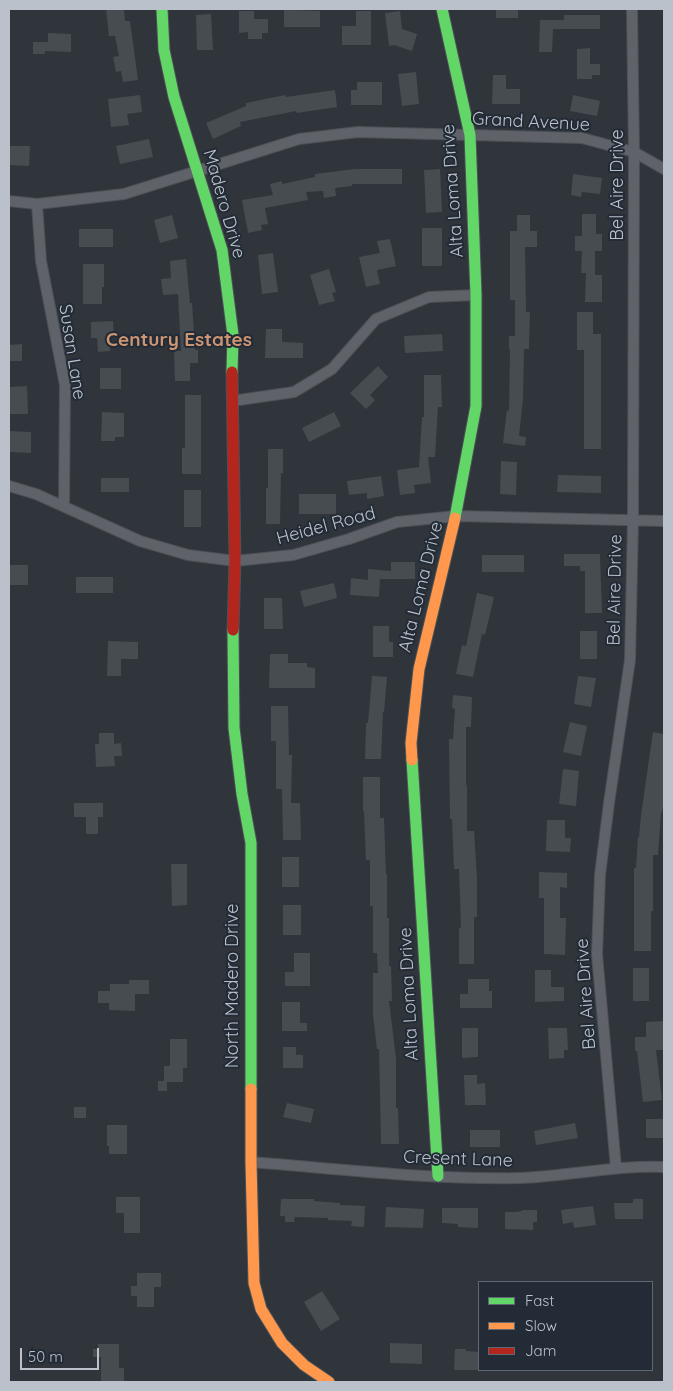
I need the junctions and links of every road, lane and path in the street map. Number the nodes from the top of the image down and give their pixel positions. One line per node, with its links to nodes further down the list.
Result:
1 (162, 9): 7 (street, Madero Drive)
2 (442, 9): 4 (street, Alta Loma Drive)
3 (632, 9): 5 (street, Bel Aire Drive)
4 (470, 134): 5 (street, Grand Avenue); 7 (street, Grand Avenue); 10 (street, Alta Loma Drive)
5 (634, 152): 6 (street, Grand Avenue); 15 (street, Bel Aire Drive)
6 (664, 169)
7 (198, 171): 9 (street, Grand Avenue); 11 (street, Madero Drive)
8 (9, 201): 9 (street, Grand Avenue)
9 (38, 204): 13 (street, Susan Lane)
10 (476, 295): 11 (street); 14 (street, Alta Loma Drive)
11 (232, 401): 17 (street, Madero Drive)
12 (9, 486): 13 (street, Heidel Road)
13 (64, 506): 17 (street, Heidel Road)
14 (456, 516): 15 (street, Heidel Road); 17 (street, Heidel Road); 21 (street, Alta Loma Drive)
15 (633, 521): 16 (street, Heidel Road); 20 (street, Bel Aire Drive)
16 (664, 521)
17 (235, 561): 18 (street, North Madero Drive)
18 (251, 1162): 21 (street, Cresent Lane); 22 (street, North Madero Drive)
19 (664, 1167): 20 (street, Cresent Lane)
20 (616, 1168): 21 (street, Cresent Lane)
21 (438, 1176)
22 (329, 1382)

